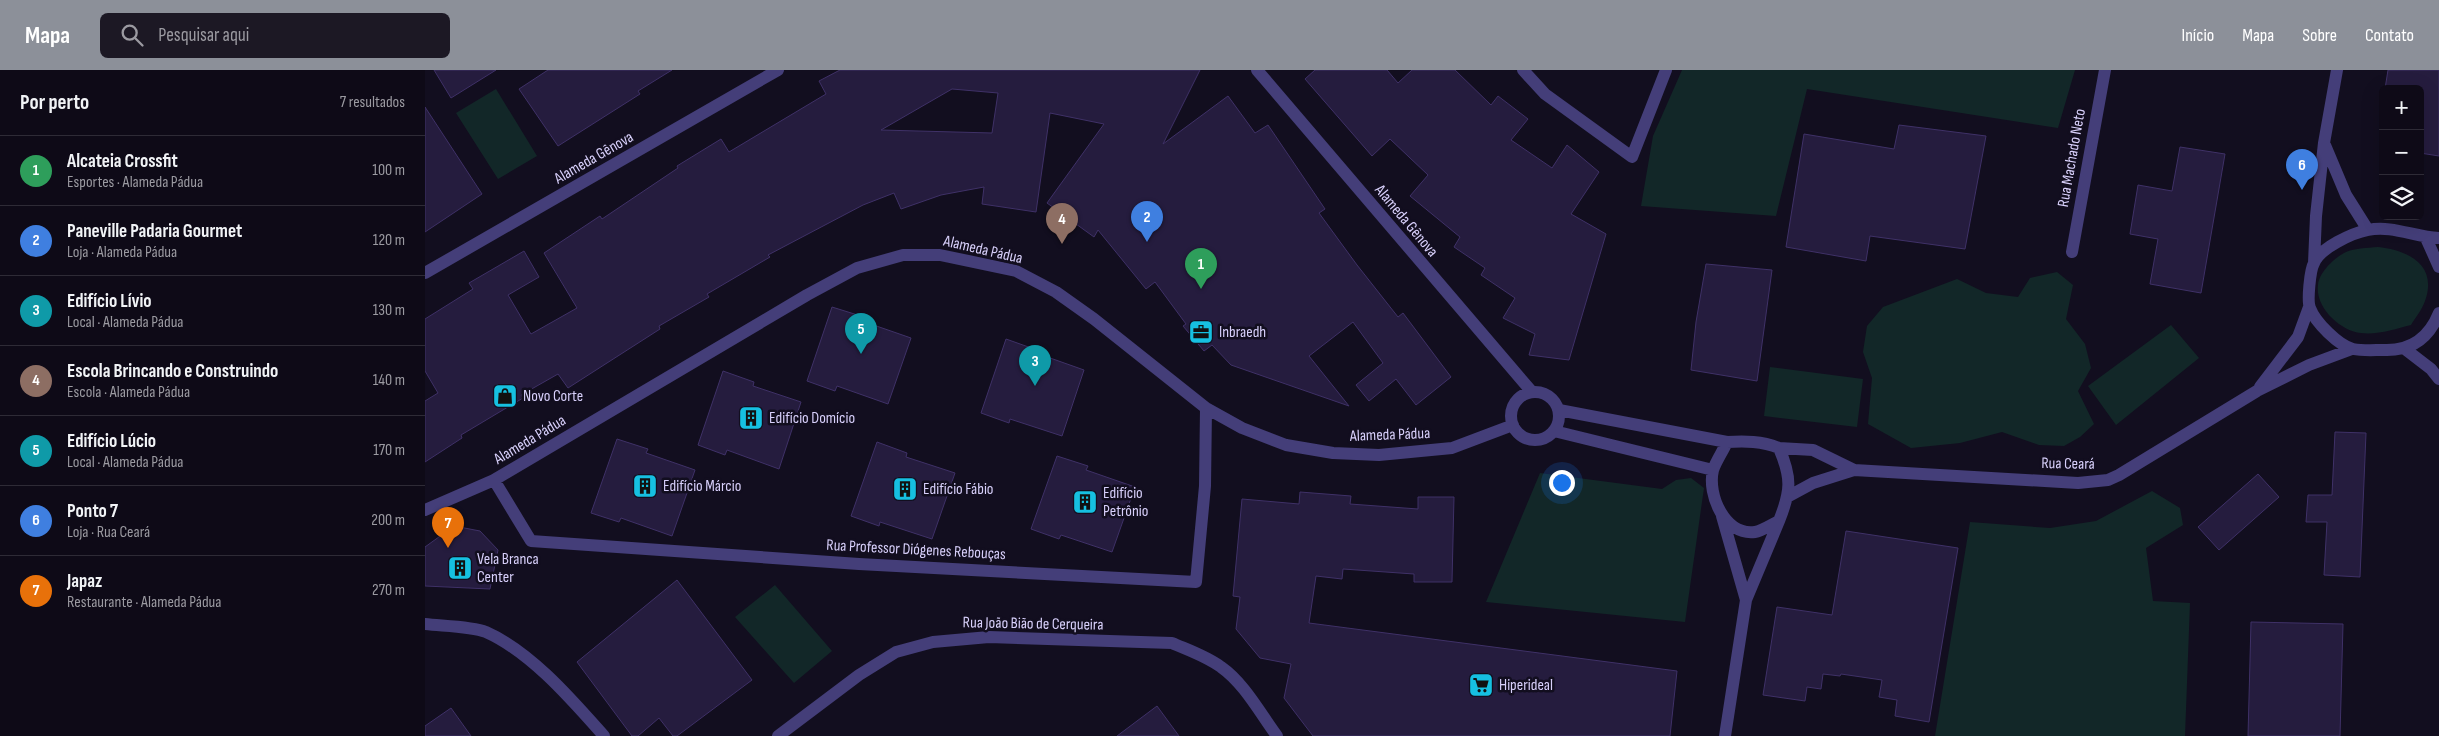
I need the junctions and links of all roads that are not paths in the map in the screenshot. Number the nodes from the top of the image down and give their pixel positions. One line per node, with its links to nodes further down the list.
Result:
1 (778, 70): 14 (street, Alameda Gênova)
2 (1257, 70): 21 (street, Alameda Gênova)
3 (1523, 70): 4 (street)
4 (1666, 70)
5 (2105, 70): 11 (street, Rua Machado Neto)
6 (2337, 70): 7 (street)
7 (2324, 143): 8 (street); 12 (street)
8 (2368, 230): 9 (street); 12 (street)
9 (2426, 238): 10 (street); 13 (street)
10 (2439, 238)
11 (2072, 252)
12 (2314, 262): 15 (street, Rua Ceará)
13 (2439, 266)
14 (425, 273)
15 (2309, 307): 18 (street); 20 (street, Rua Ceará)
16 (2439, 313): 17 (street)
17 (2405, 348): 18 (street); 19 (street)
18 (2352, 349): 20 (street, Rua Ceará)
19 (2439, 379)
20 (2257, 391): 29 (street, Rua Ceará)
21 (1532, 392): 23 (street); 24 (street)
22 (1206, 408): 24 (street, Alameda Pádua); 30 (street, Alameda Pádua); 30 (street, Rua Professor Diógenes Rebouças)
23 (1559, 410): 25 (street); 26 (street)
24 (1513, 425): 25 (street)
25 (1554, 431): 28 (street)
26 (1727, 442): 27 (street); 28 (street)
27 (1779, 448): 29 (street, Rua Ceará); 31 (street)
28 (1713, 470): 33 (street)
29 (1854, 470): 31 (street, Rua Ceará)
30 (494, 480): 32 (street, Alameda Pádua)
31 (1789, 496): 34 (street)
32 (425, 510)
33 (1722, 516): 34 (street); 35 (street)
34 (1779, 521): 35 (street)
35 (1746, 600): 40 (street)
36 (425, 624): 37 (street)
37 (604, 736)
38 (778, 736): 39 (street, Rua João Bião de Cerqueira)
39 (1277, 736)
40 (1725, 736)

